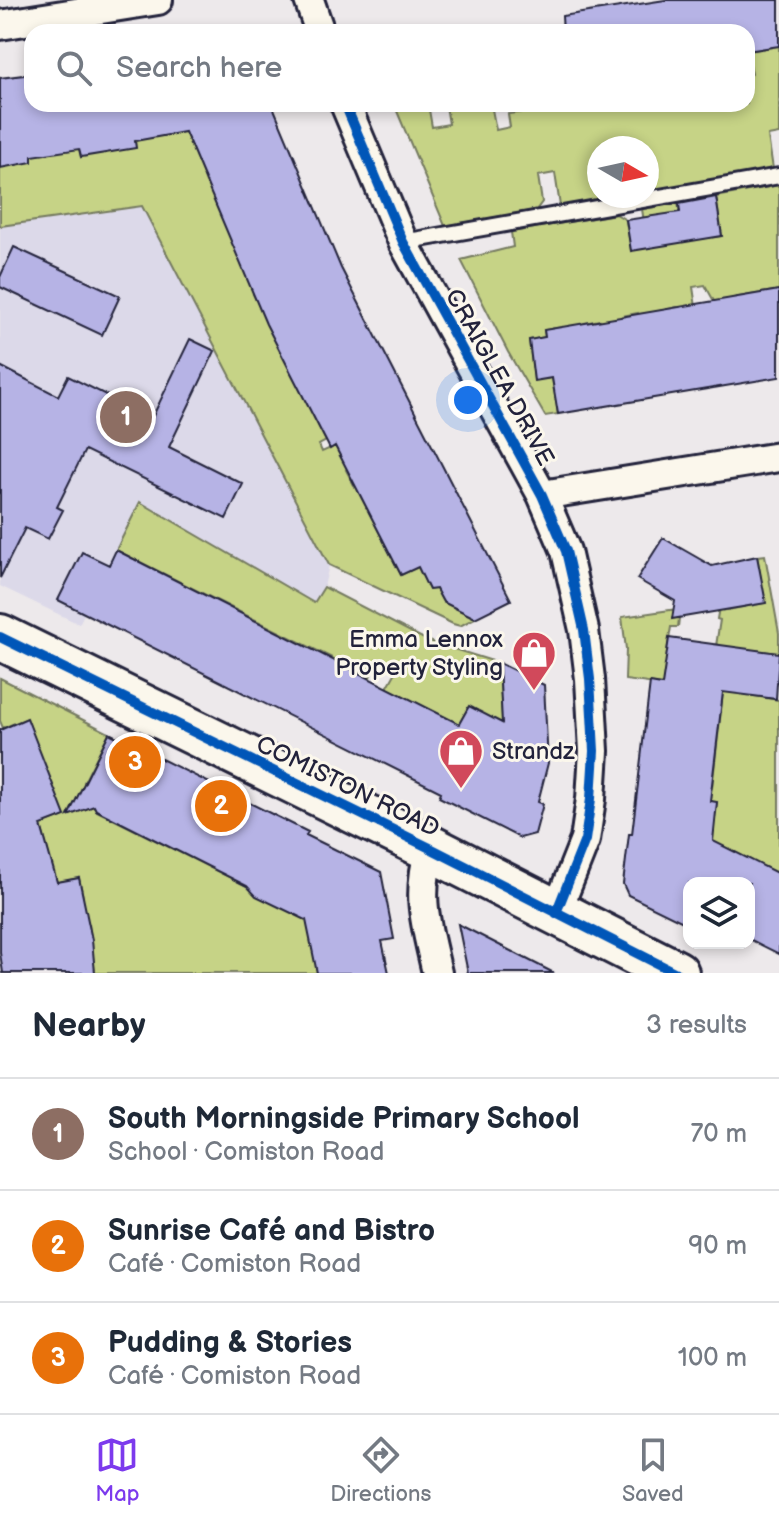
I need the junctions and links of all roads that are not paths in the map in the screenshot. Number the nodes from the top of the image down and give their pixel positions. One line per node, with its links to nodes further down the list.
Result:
1 (158, 0): 4 (street)
2 (309, 0): 3 (street)
3 (317, 24)
4 (0, 25)
5 (348, 112): 7 (street, CRAIGLEA DRIVE)
6 (779, 176): 7 (lane)
7 (403, 242): 9 (street, CRAIGLEA DRIVE)
8 (779, 457): 9 (street)
9 (542, 495): 12 (street, CRAIGLEA DRIVE)
10 (0, 637): 11 (main road, COMISTON ROAD)
11 (430, 848): 12 (main road, COMISTON ROAD); 13 (street)
12 (556, 913): 14 (main road, COMISTON ROAD)
13 (437, 973)
14 (676, 973)

